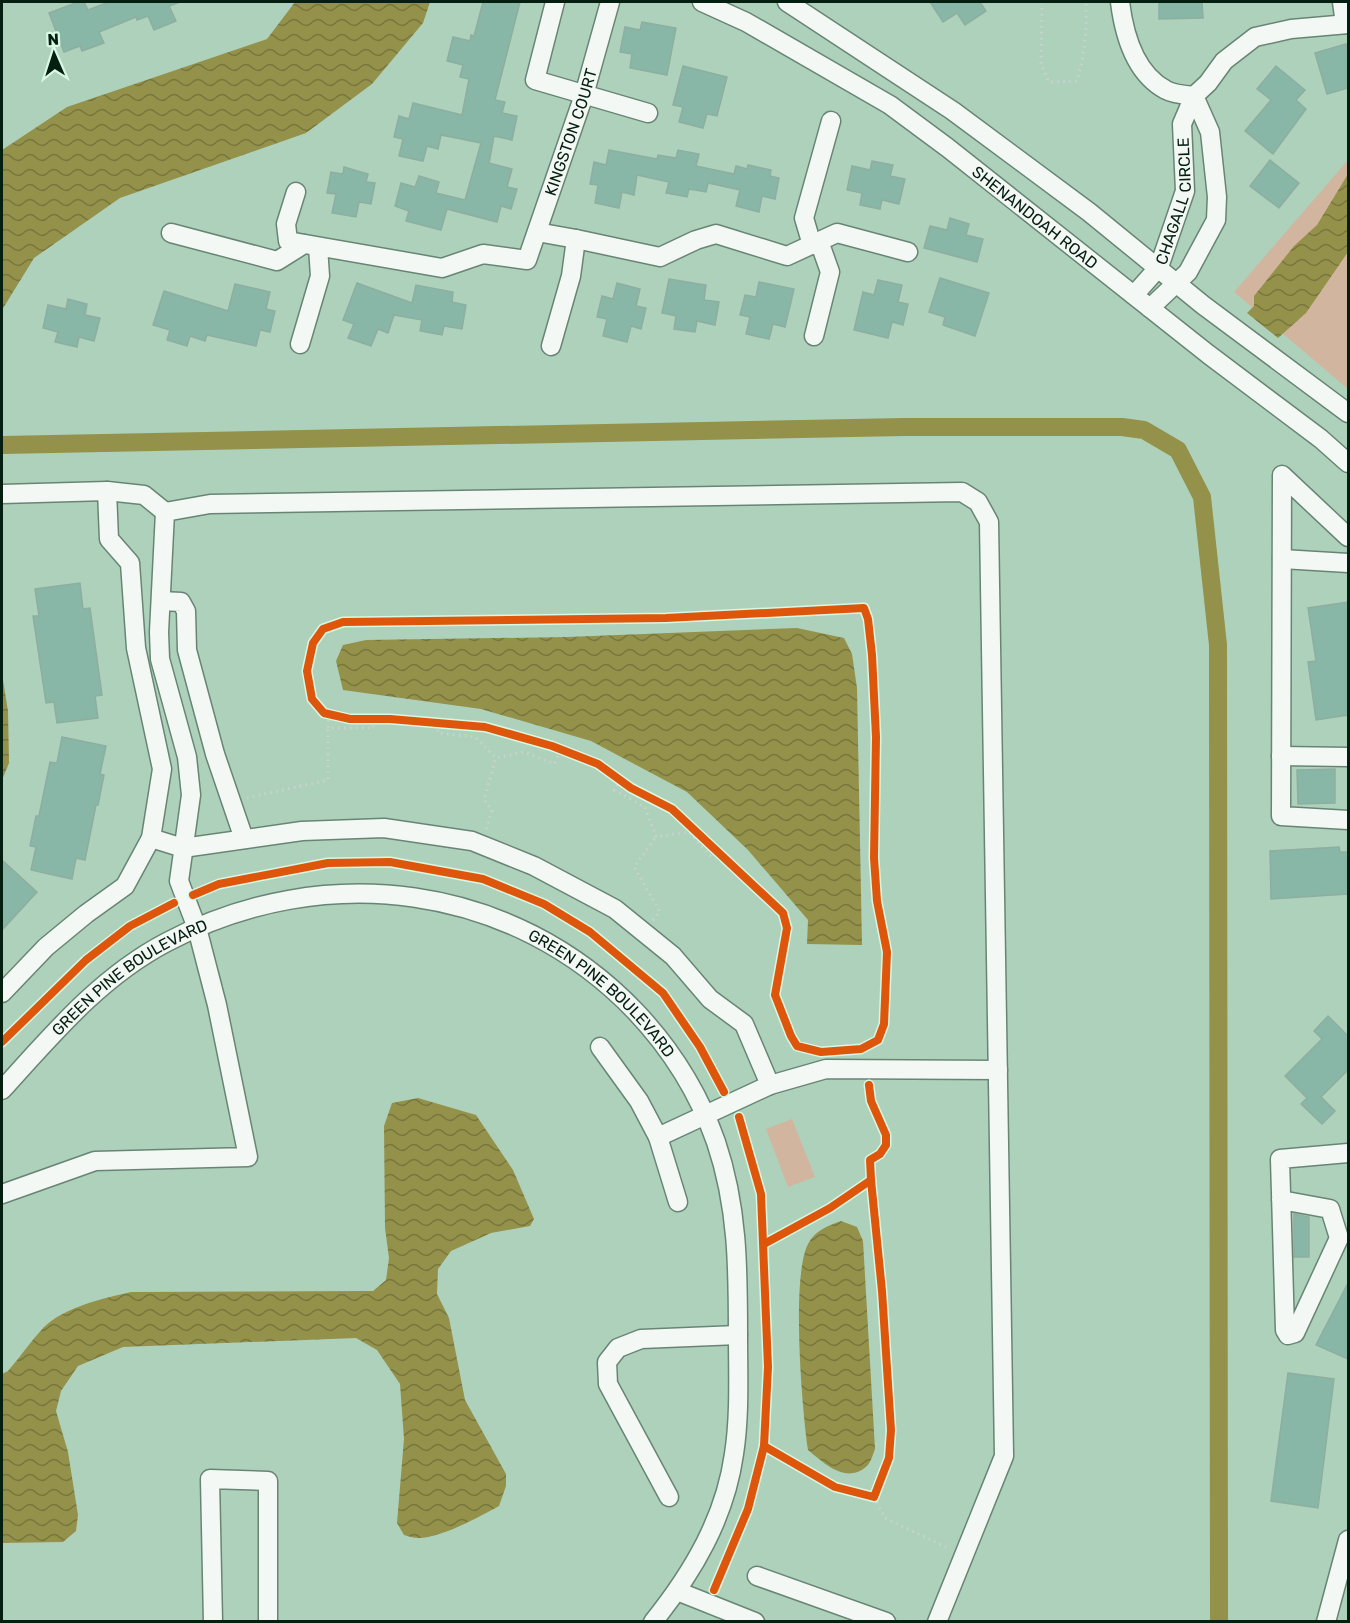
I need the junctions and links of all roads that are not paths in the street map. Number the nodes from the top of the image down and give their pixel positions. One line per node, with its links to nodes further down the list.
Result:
1 (555, 2): 8 (street)
2 (610, 2): 8 (street, KINGSTON COURT)
3 (702, 2): 21 (street, SHENANDOAH ROAD)
4 (787, 2): 19 (street)
5 (1120, 2): 9 (street)
6 (1342, 2): 7 (street)
7 (1347, 24): 9 (street, CHAGALL CIRCLE)
8 (584, 95): 10 (street); 13 (street, KINGSTON COURT)
9 (1194, 96): 19 (street, CHAGALL CIRCLE); 20 (street, CHAGALL CIRCLE)
10 (648, 113)
11 (831, 121): 16 (street)
12 (296, 192): 17 (street)
13 (537, 232): 15 (street); 17 (street, KINGSTON COURT)
14 (171, 233): 17 (street)
15 (576, 239): 16 (street); 25 (street)
16 (815, 243): 18 (street); 23 (street)
17 (304, 244): 24 (street)
18 (908, 252)
19 (1158, 267): 20 (street); 21 (street, CHAGALL CIRCLE)
20 (1176, 284): 22 (street, CHAGALL CIRCLE); 26 (street)
21 (1134, 295): 22 (street, SHENANDOAH ROAD)
22 (1150, 308): 27 (street, SHENANDOAH ROAD)
23 (814, 336)
24 (300, 344)
25 (551, 346)
26 (1348, 413)
27 (1348, 463)
28 (107, 491): 29 (street); 30 (street); 38 (street)
29 (2, 494)
30 (165, 512): 34 (street); 44 (street)
31 (1348, 537): 32 (street)
32 (1282, 559): 33 (street); 35 (street)
33 (1348, 563)
34 (161, 601): 39 (street); 40 (street)
35 (1281, 756): 36 (street); 37 (street)
36 (1348, 757)
37 (1348, 820)
38 (151, 838): 40 (street); 42 (street)
39 (244, 839): 40 (street); 45 (street)
40 (183, 848): 41 (street)
41 (197, 928): 46 (street, GREEN PINE BOULEVARD); 47 (street, GREEN PINE BOULEVARD); 50 (street)
42 (2, 993)
43 (600, 1047): 48 (street)
44 (998, 1070): 45 (street); 64 (street)
45 (770, 1086): 47 (street)
46 (2, 1090)
47 (704, 1115): 48 (street); 53 (street, GREEN PINE BOULEVARD)
48 (658, 1137): 52 (street)
49 (1348, 1153): 51 (street)
50 (2, 1194)
51 (1281, 1200): 51 (street)
52 (678, 1202)
53 (738, 1335): 54 (street); 57 (street, GREEN PINE BOULEVARD)
54 (669, 1497)
55 (1348, 1540): 58 (street)
56 (757, 1576): 63 (street)
57 (678, 1591): 61 (street, GREEN PINE BOULEVARD); 62 (street)
58 (1340, 1595): 65 (street)
59 (213, 1622): 60 (street)
60 (268, 1622)
61 (653, 1622)
62 (755, 1622)
63 (886, 1622)
64 (937, 1622)
65 (1326, 1622)

